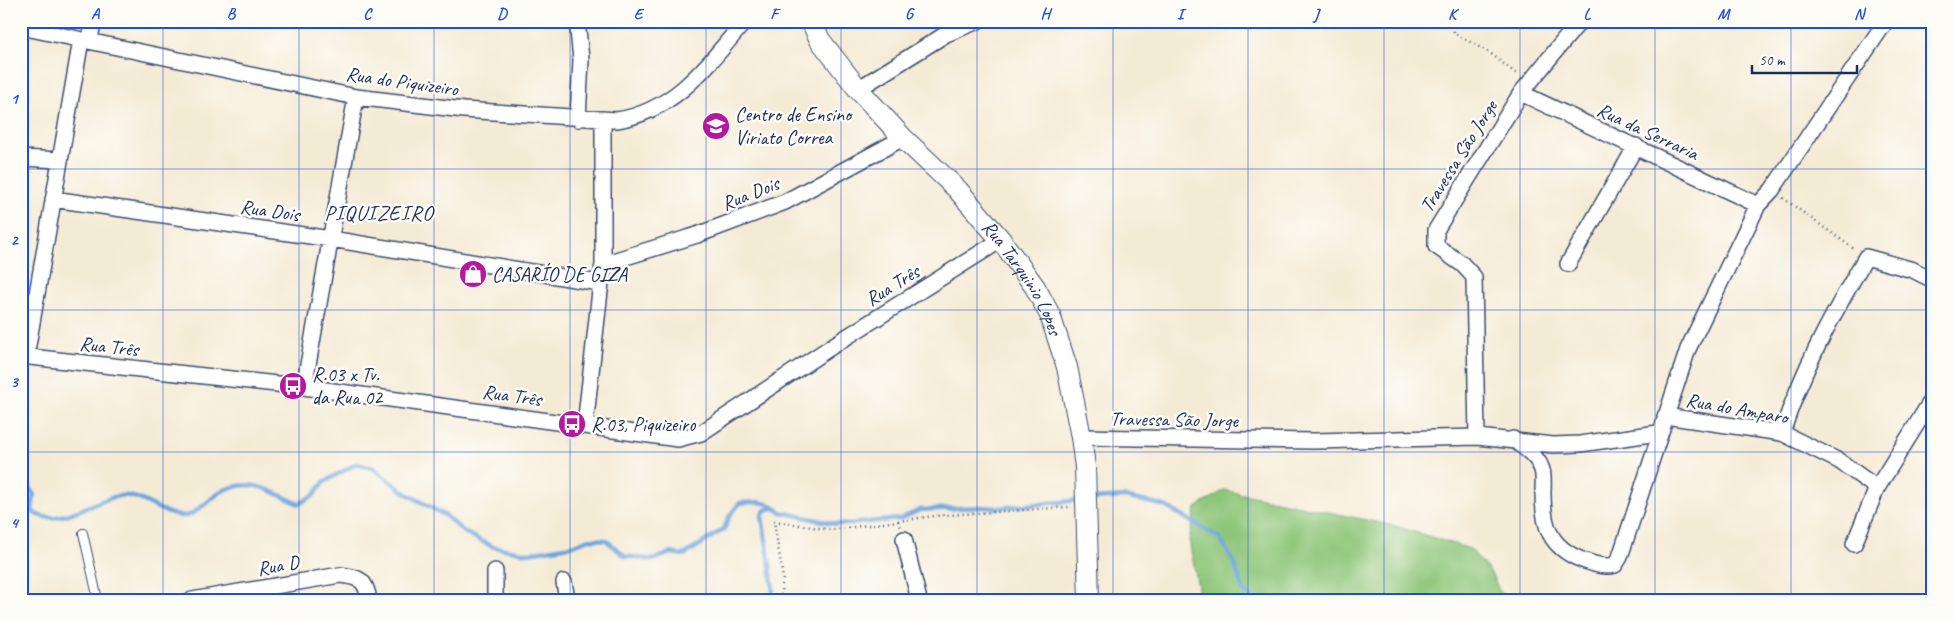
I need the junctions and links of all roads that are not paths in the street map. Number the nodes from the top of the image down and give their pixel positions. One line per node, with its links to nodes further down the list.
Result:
1 (93, 21): 9 (street)
2 (577, 21): 13 (street)
3 (745, 21): 14 (street, Rua do Piquizeiro)
4 (811, 21): 10 (main road, Rua Tarquinio Lopes)
5 (978, 21): 10 (street)
6 (1580, 21): 11 (street, Travessa São Jorge)
7 (1886, 21): 20 (street)
8 (21, 27): 9 (street, Rua do Piquizeiro)
9 (86, 40): 12 (street, Rua do Piquizeiro); 18 (street)
10 (858, 88): 15 (main road, Rua Tarquinio Lopes)
11 (1525, 88): 16 (street, Rua da Serraria); 34 (street, Travessa São Jorge)
12 (356, 97): 13 (street, Rua do Piquizeiro); 21 (street)
13 (578, 119): 14 (street, Rua do Piquizeiro)
14 (603, 120): 23 (street)
15 (903, 138): 22 (main road, Rua Tarquinio Lopes); 23 (street, Rua Dois)
16 (1636, 146): 20 (street, Rua da Serraria); 24 (street)
17 (21, 158): 18 (street)
18 (60, 160): 19 (street)
19 (53, 199): 21 (street, Rua Dois); 27 (street)
20 (1758, 205): 30 (street)
21 (331, 239): 26 (street, Rua Dois); 28 (street)
22 (1001, 240): 31 (street, Rua Três); 35 (main road, Rua Tarquinio Lopes)
23 (603, 264): 26 (street)
24 (1568, 264)
25 (1933, 280): 33 (street)
26 (599, 282): 31 (street)
27 (24, 357): 28 (street, Rua Três)
28 (304, 387): 31 (street, Rua Três)
29 (1933, 398): 37 (street)
30 (1665, 416): 32 (street); 33 (street, Rua do Amparo)
31 (585, 426)
32 (1658, 433): 36 (street, Travessa São Jorge); 36 (street)
33 (1782, 433): 37 (street, Rua do Amparo)
34 (1477, 437): 35 (street, Travessa São Jorge); 36 (street, Travessa São Jorge)
35 (1081, 438): 50 (main road, Rua Tarquinio Lopes)
36 (1514, 440)
37 (1877, 488): 40 (street)
38 (83, 533): 45 (lane)
39 (904, 539): 49 (street)
40 (1854, 544)
41 (495, 571): 47 (street)
42 (564, 582): 48 (street)
43 (368, 593): 44 (street, Rua D)
44 (228, 597): 46 (street, Rua D)
45 (98, 600)
46 (192, 600)
47 (495, 600)
48 (567, 600)
49 (919, 600)
50 (1089, 600)

